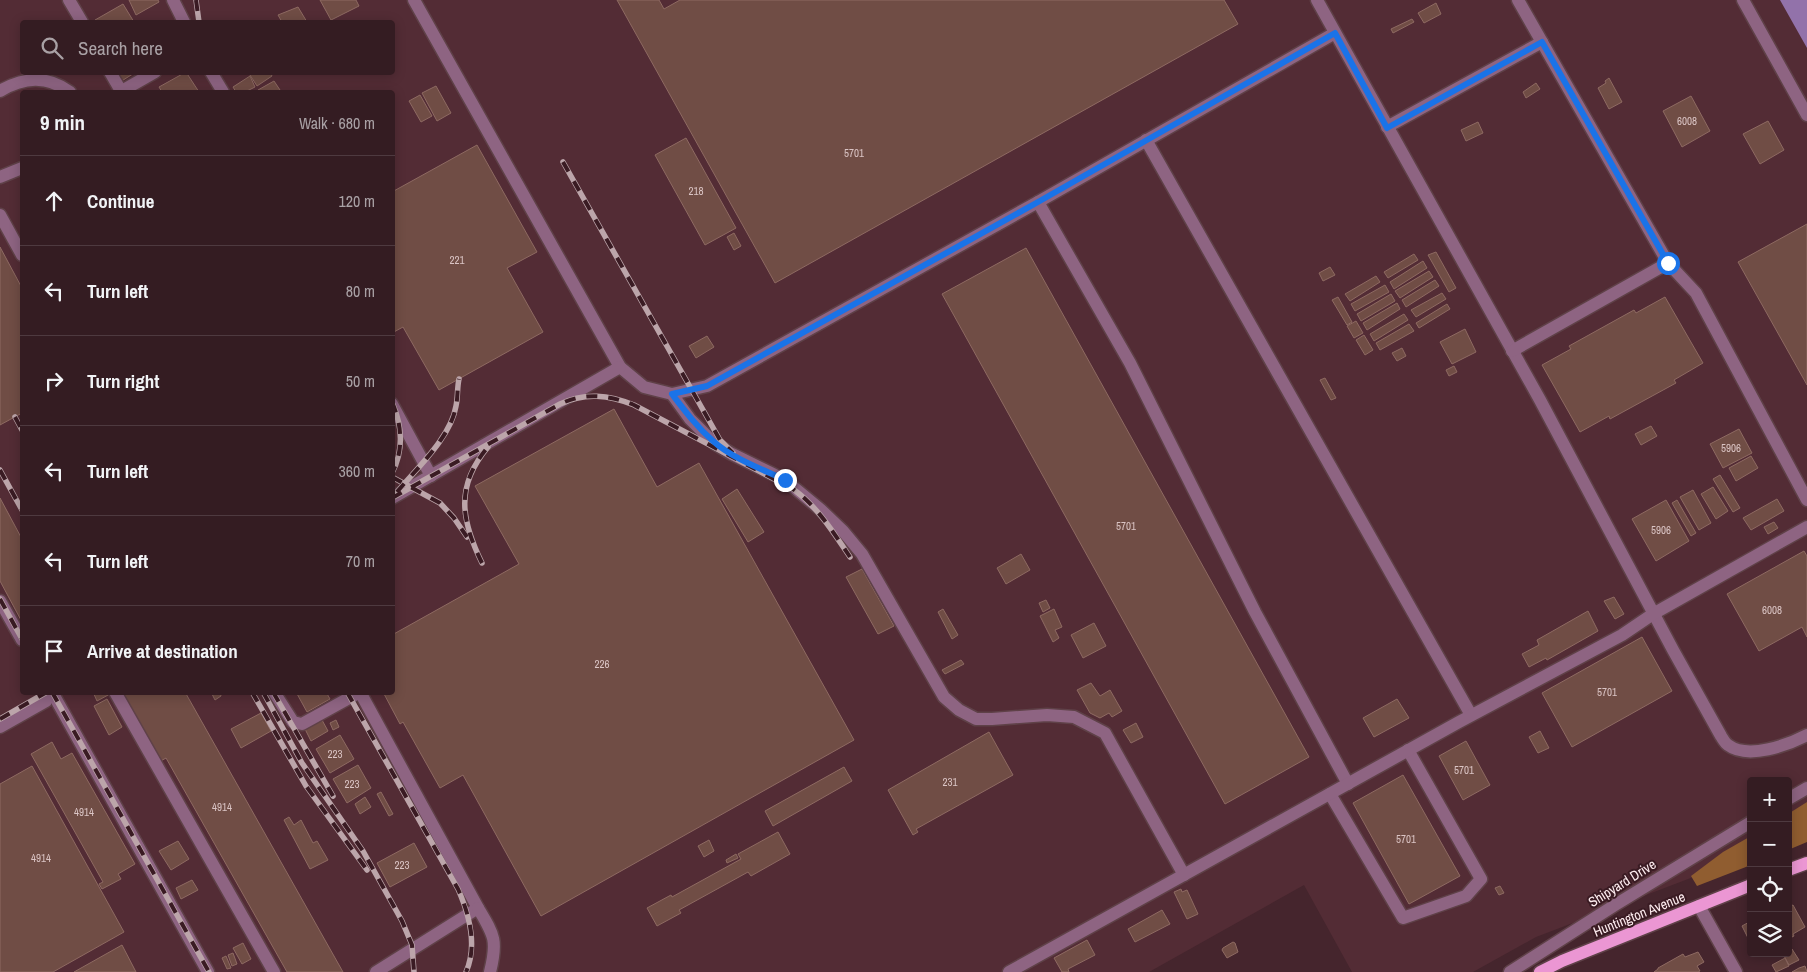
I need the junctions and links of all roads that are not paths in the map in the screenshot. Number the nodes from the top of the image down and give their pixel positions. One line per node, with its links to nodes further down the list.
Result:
1 (70, 0): 7 (street)
2 (173, 0): 8 (street)
3 (414, 0): 29 (street)
4 (1317, 0): 9 (street)
5 (1518, 0): 10 (street)
6 (1743, 0): 19 (street)
7 (81, 20)
8 (183, 20)
9 (1335, 33): 20 (street); 21 (street)
10 (1542, 42): 20 (street); 27 (street)
11 (112, 75): 15 (street)
12 (150, 75): 16 (street)
13 (213, 75): 17 (street)
14 (66, 90): 18 (street)
15 (119, 90)
16 (124, 90)
17 (222, 90)
18 (0, 91)
19 (1807, 115)
20 (1387, 128): 28 (street)
21 (1146, 140): 24 (street); 45 (street)
22 (20, 169): 23 (street)
23 (0, 177)
24 (1038, 202): 30 (street); 49 (street)
25 (0, 215): 26 (street)
26 (20, 252)
27 (1668, 263): 28 (street); 34 (street)
28 (1512, 351): 37 (street)
29 (620, 367): 30 (street); 32 (street)
30 (672, 394): 56 (street)
31 (395, 410): 32 (street)
32 (431, 476): 33 (street)
33 (395, 496)
34 (1807, 500)
35 (1807, 527): 37 (street)
36 (0, 601): 38 (street)
37 (1653, 614): 45 (street); 47 (street)
38 (20, 636)
39 (47, 695): 46 (street)
40 (54, 695): 61 (street)
41 (117, 695): 62 (street)
42 (276, 695): 43 (street)
43 (355, 695)
44 (362, 695): 59 (street)
45 (1471, 715): 48 (street)
46 (0, 727)
47 (1807, 735)
48 (1408, 750): 49 (street); 51 (street)
49 (1348, 784): 51 (street)
50 (1807, 788): 52 (street)
51 (1330, 794): 56 (street)
52 (1792, 797)
53 (1747, 824): 66 (street, Shipyard Drive)
54 (1807, 863): 55 (main road)
55 (1792, 869)
56 (1184, 875): 65 (street)
57 (1747, 888): 58 (main road, Huntington Avenue)
58 (1700, 906): 60 (main road, Huntington Avenue); 67 (street)
59 (478, 908): 63 (street); 64 (street)
60 (1542, 971)
61 (208, 972)
62 (274, 972)
63 (376, 972)
64 (490, 972)
65 (1009, 972)
66 (1510, 972)
67 (1736, 972)

